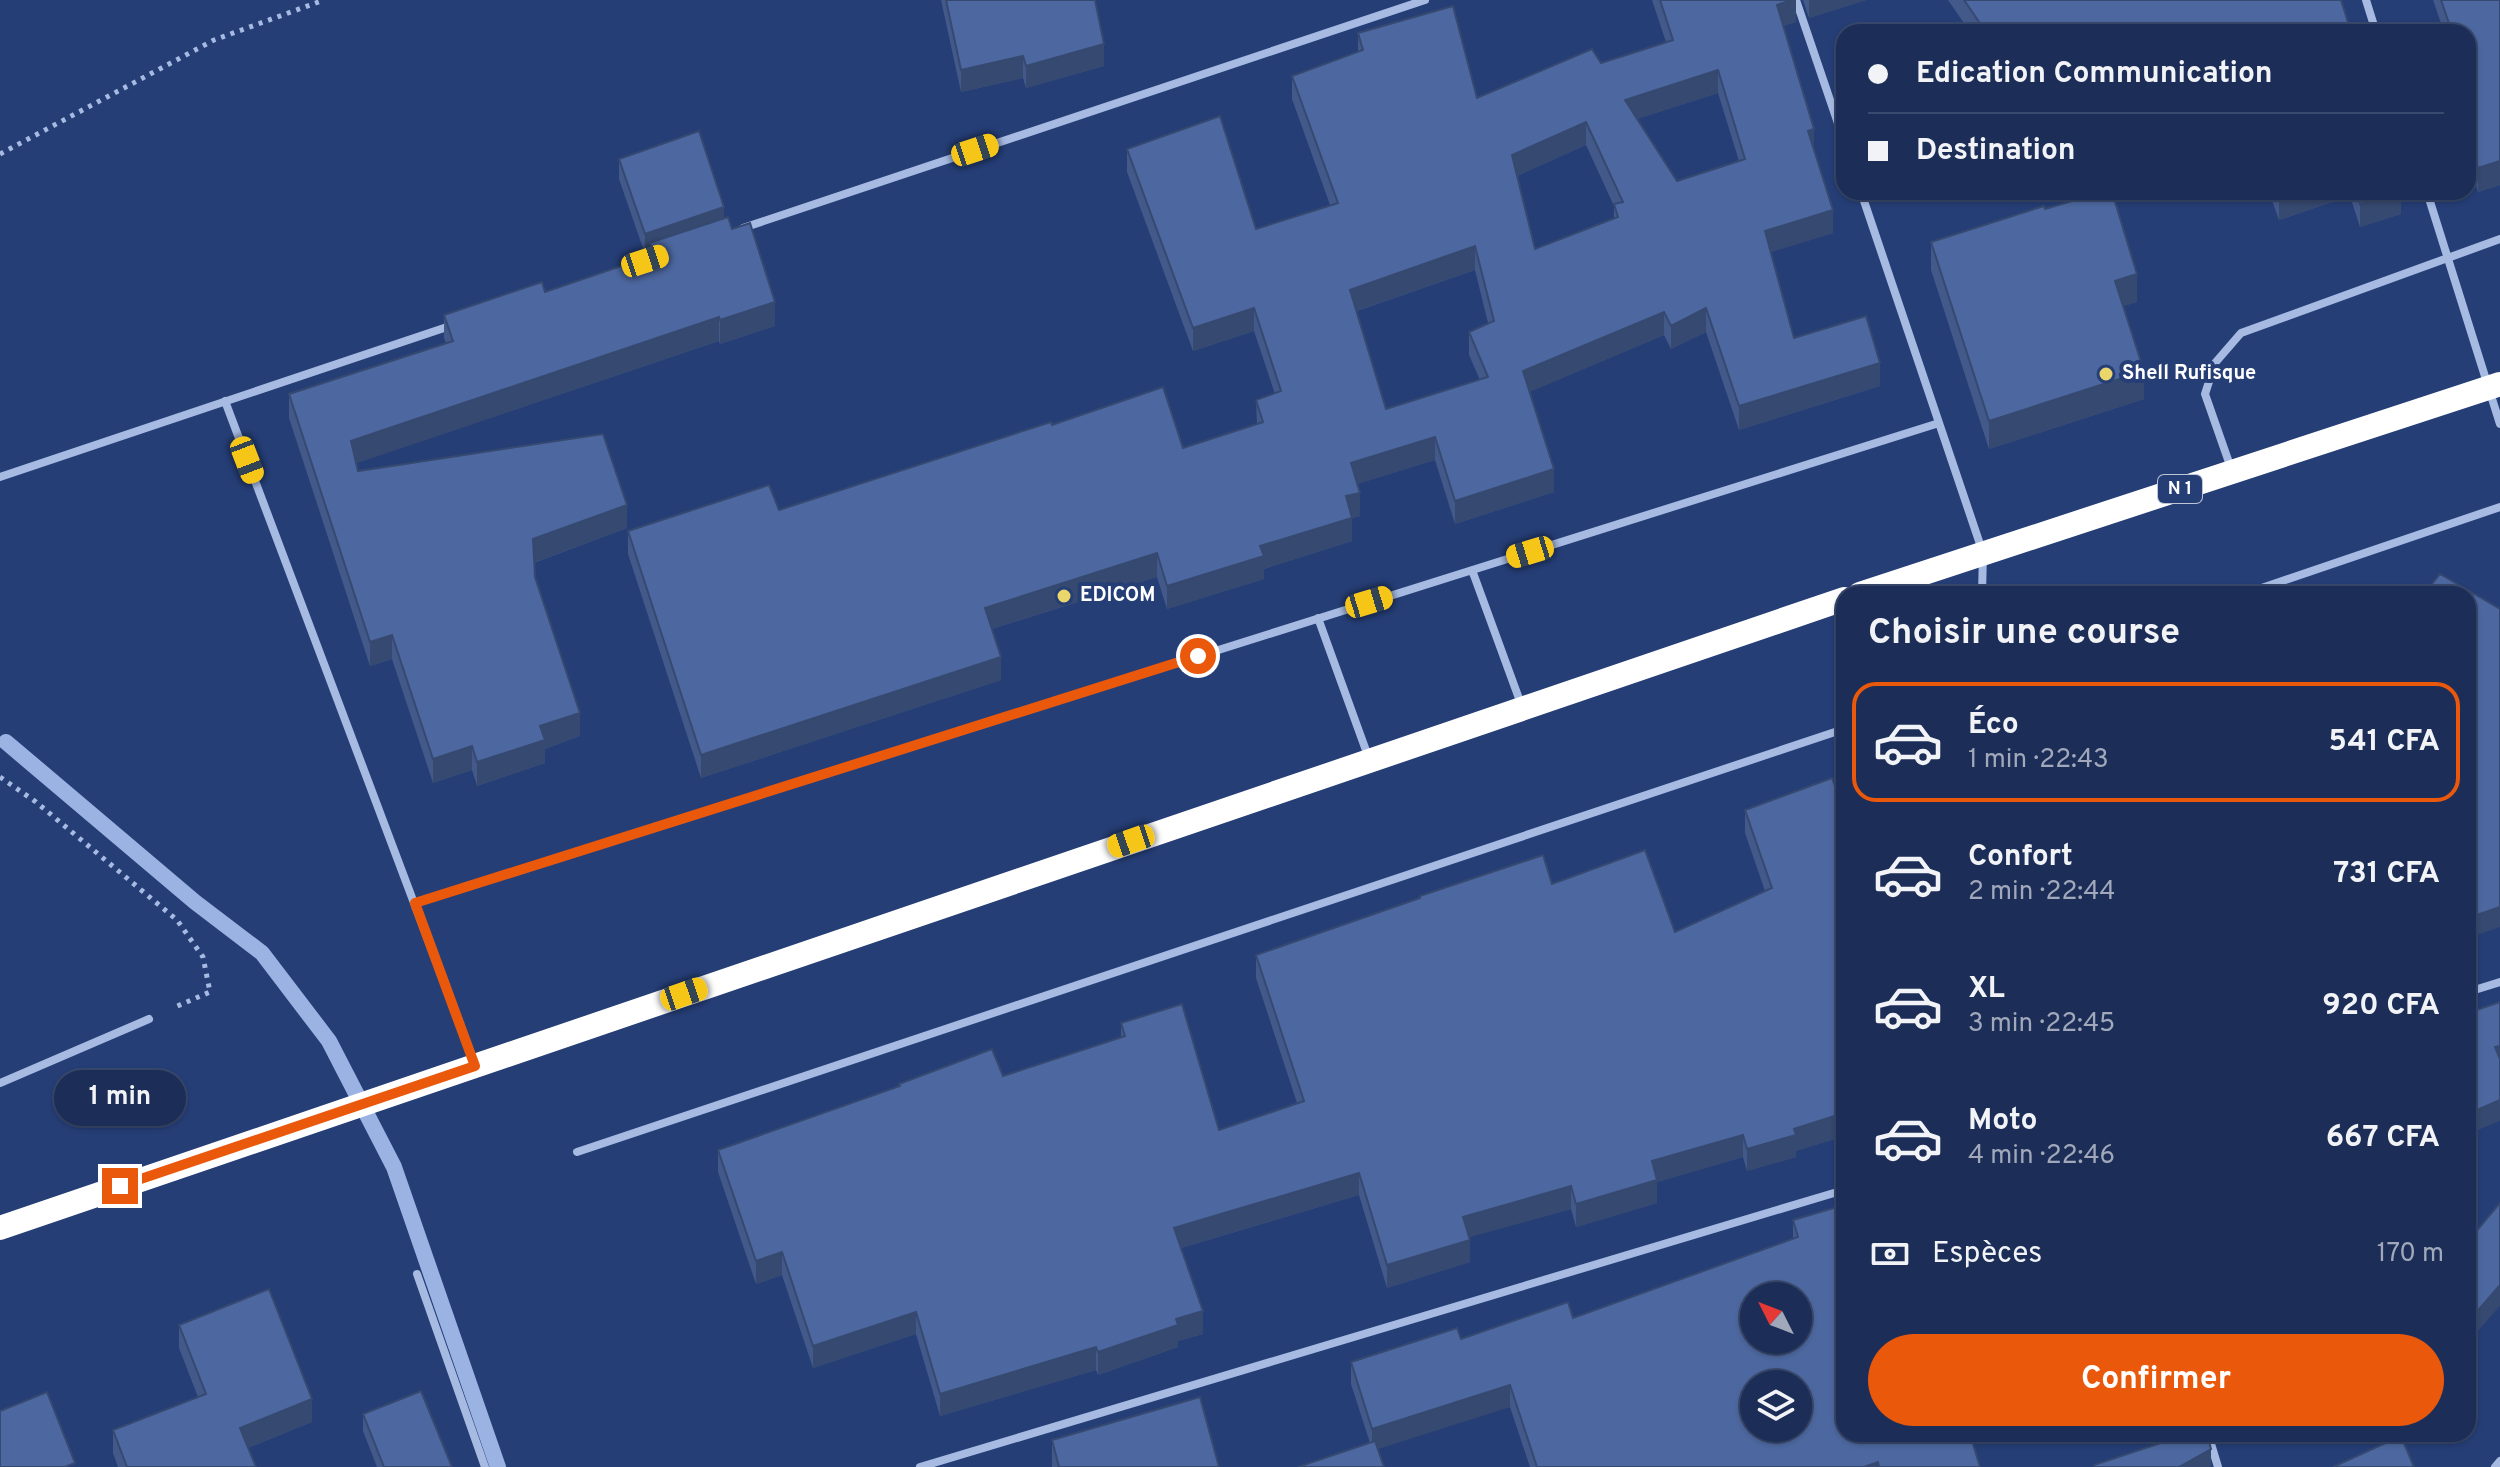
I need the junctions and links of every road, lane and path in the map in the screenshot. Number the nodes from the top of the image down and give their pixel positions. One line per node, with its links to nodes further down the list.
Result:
1 (324, 0): 7 (path)
2 (1425, 0): 10 (street)
3 (1796, 0): 6 (street)
4 (2366, 0): 5 (street)
5 (2374, 24)
6 (1836, 118)
7 (0, 154)
8 (1864, 200): 16 (street)
9 (2429, 200): 12 (street)
10 (735, 231)
11 (2500, 239): 12 (street)
12 (2447, 258): 14 (street); 18 (street)
13 (465, 321): 15 (street)
14 (2494, 386): 17 (street); 18 (highway, N 1)
15 (225, 401): 19 (street); 32 (street)
16 (1939, 423): 21 (street); 22 (street)
17 (2500, 424)
18 (2232, 472): 21 (highway, N 1)
19 (0, 477)
20 (2500, 507): 25 (street)
21 (1983, 553): 23 (highway, N 1); 24 (street)
22 (1472, 570): 27 (street); 28 (street)
23 (1884, 586)
24 (1982, 586)
25 (2268, 586)
26 (1836, 602): 28 (highway)
27 (1318, 618): 30 (street); 32 (street)
28 (1522, 707): 30 (highway)
29 (1836, 732): 38 (street)
30 (1370, 759): 36 (highway)
31 (0, 777): 35 (path)
32 (415, 903): 36 (street)
33 (2500, 982): 34 (street)
34 (2476, 990)
35 (149, 1019): 37 (street)
36 (475, 1066): 40 (highway)
37 (0, 1083)
38 (577, 1152)
39 (1836, 1192): 45 (street)
40 (0, 1228)
41 (417, 1274): 44 (street)
42 (2210, 1442): 46 (street)
43 (2500, 1461): 47 (street)
44 (485, 1467)
45 (920, 1467)
46 (2218, 1467)
47 (2495, 1467)

